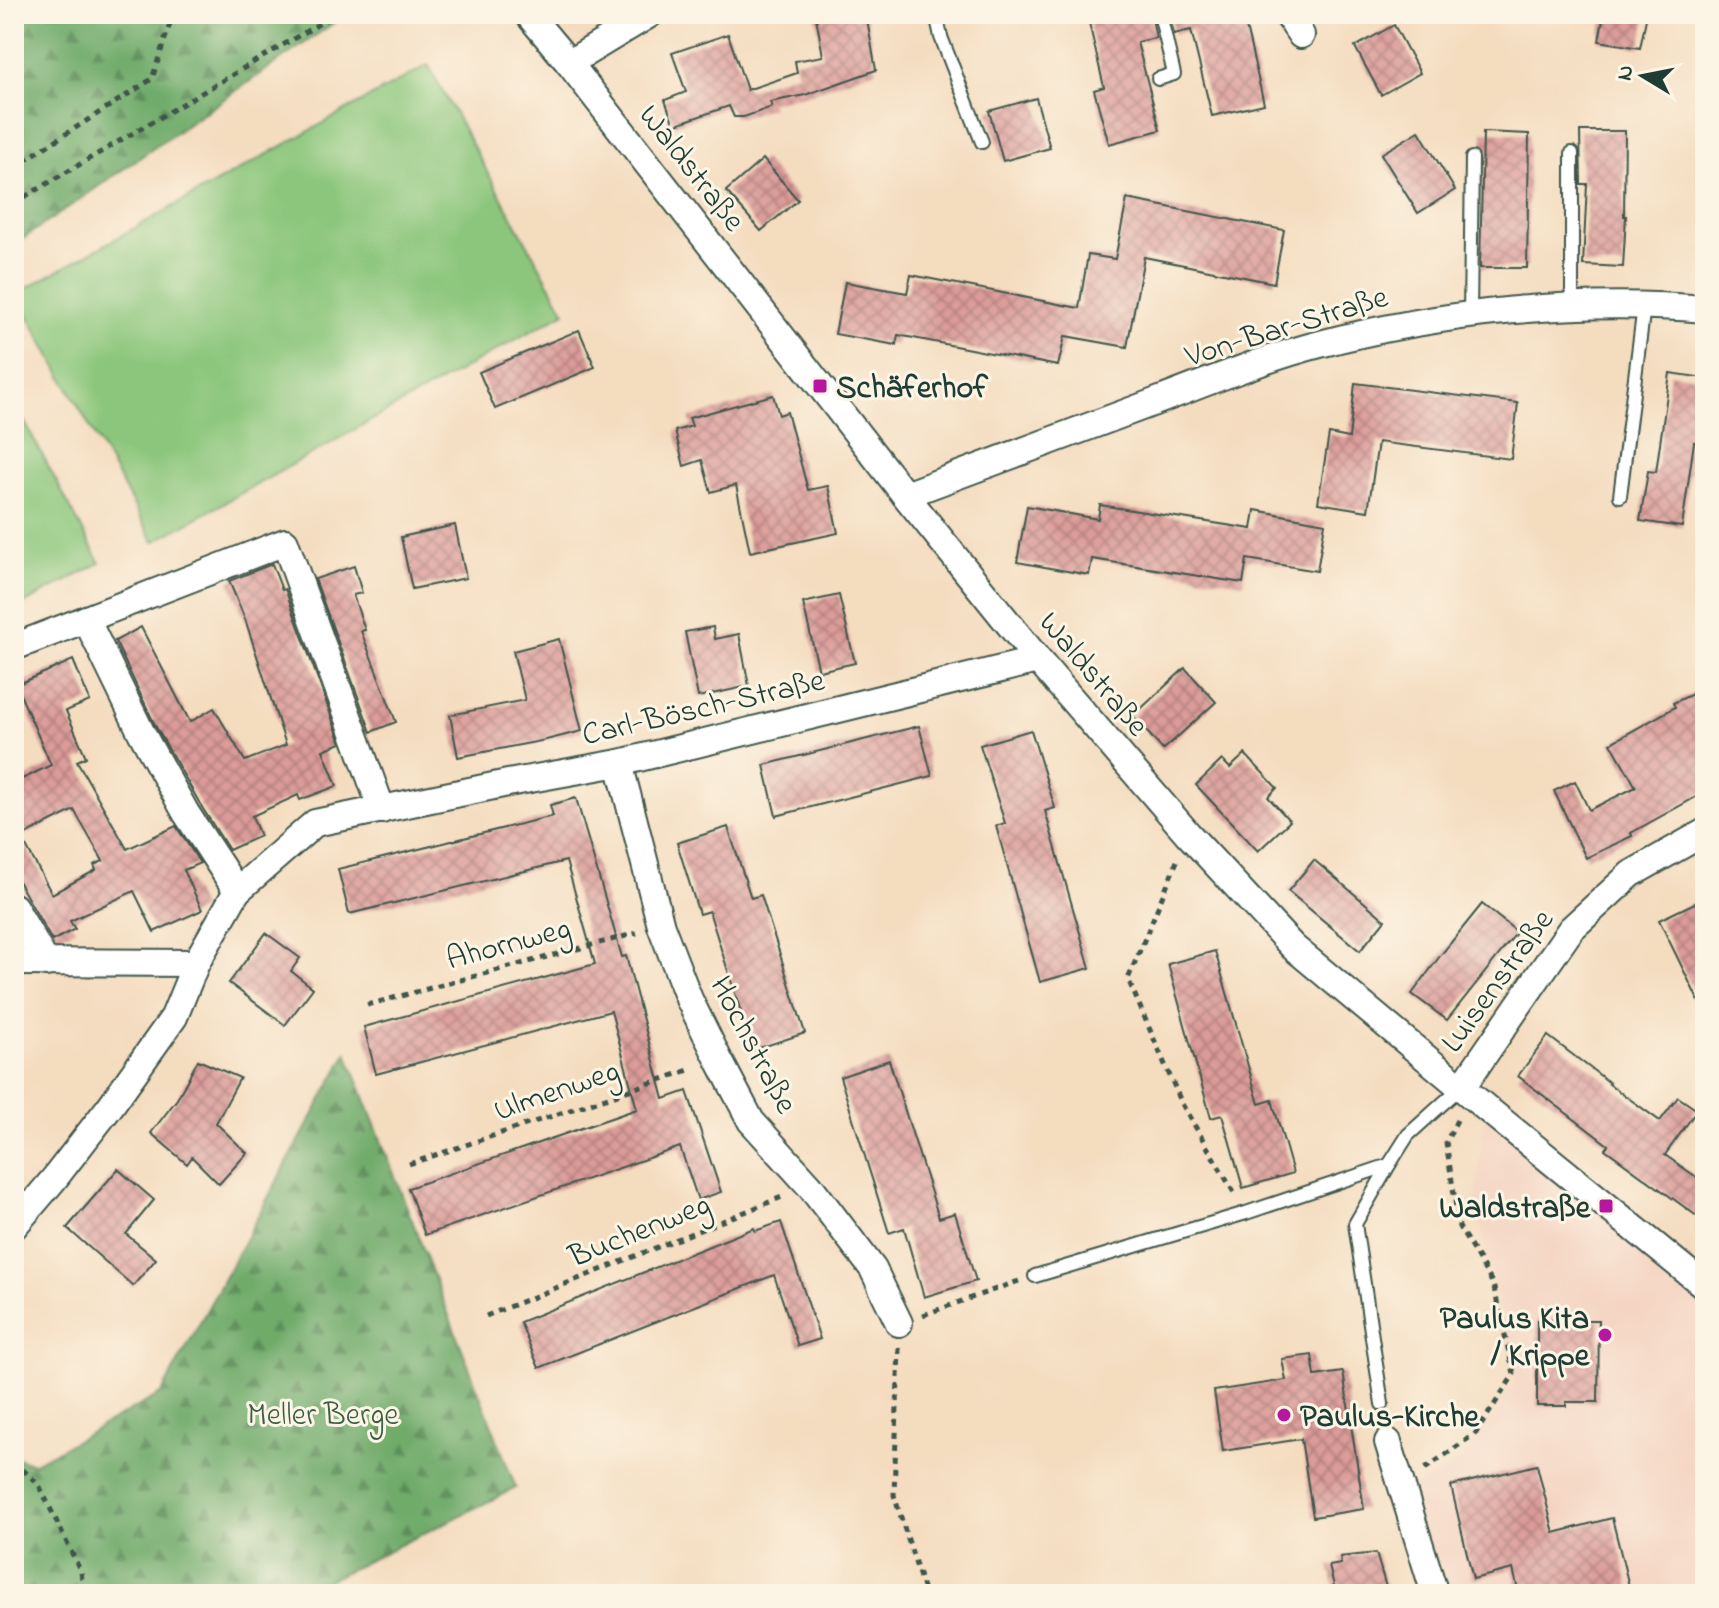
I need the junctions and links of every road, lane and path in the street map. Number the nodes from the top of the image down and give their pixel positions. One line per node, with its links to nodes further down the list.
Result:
1 (173, 14): 12 (path)
2 (528, 14): 7 (street, Waldstraße)
3 (650, 14): 7 (street)
4 (936, 14): 9 (lane)
5 (1160, 14): 8 (lane)
6 (334, 15): 13 (path)
7 (569, 63): 18 (street, Waldstraße)
8 (1158, 79)
9 (982, 142)
10 (1572, 153): 15 (lane)
11 (1472, 158): 17 (lane)
12 (14, 167)
13 (14, 203)
14 (1644, 306): 15 (street, Von-Bar-Straße); 16 (street, Von-Bar-Straße); 19 (lane)
15 (1572, 307): 17 (street, Von-Bar-Straße)
16 (1705, 309)
17 (1470, 316): 18 (street, Von-Bar-Straße)
18 (905, 495): 22 (street, Waldstraße)
19 (1620, 496)
20 (86, 619): 21 (street); 24 (street); 27 (street)
21 (14, 647)
22 (1038, 660): 23 (street, Carl-Bösch-Straße); 26 (street, Waldstraße)
23 (619, 763): 24 (street, Carl-Bösch-Straße); 29 (street, Hochstraße)
24 (382, 810): 27 (street, Carl-Bösch-Straße)
25 (1705, 832): 35 (street, Luisenstraße)
26 (1188, 834): 35 (street, Waldstraße); 39 (path)
27 (237, 891): 32 (street, Carl-Bösch-Straße)
28 (14, 907): 31 (street)
29 (661, 926): 33 (path, Ahornweg); 34 (street, Hochstraße)
30 (14, 962): 31 (street)
31 (46, 963): 32 (street)
32 (196, 963): 40 (street, Carl-Bösch-Straße)
33 (367, 1005)
34 (719, 1060): 36 (path, Ulmenweg); 38 (street, Hochstraße)
35 (1466, 1091): 37 (lane); 42 (street, Waldstraße); 48 (path)
36 (409, 1164)
37 (1389, 1165): 39 (lane); 45 (lane)
38 (810, 1186): 43 (path, Buchenweg); 44 (street, Hochstraße)
39 (1246, 1213): 41 (lane)
40 (14, 1226)
41 (1035, 1276): 44 (path)
42 (1705, 1286)
43 (486, 1316)
44 (899, 1323): 50 (path)
45 (1382, 1404)
46 (1388, 1442): 48 (street)
47 (14, 1461): 49 (path)
48 (1402, 1486): 51 (street)
49 (84, 1594)
50 (925, 1594)
51 (1435, 1594)

